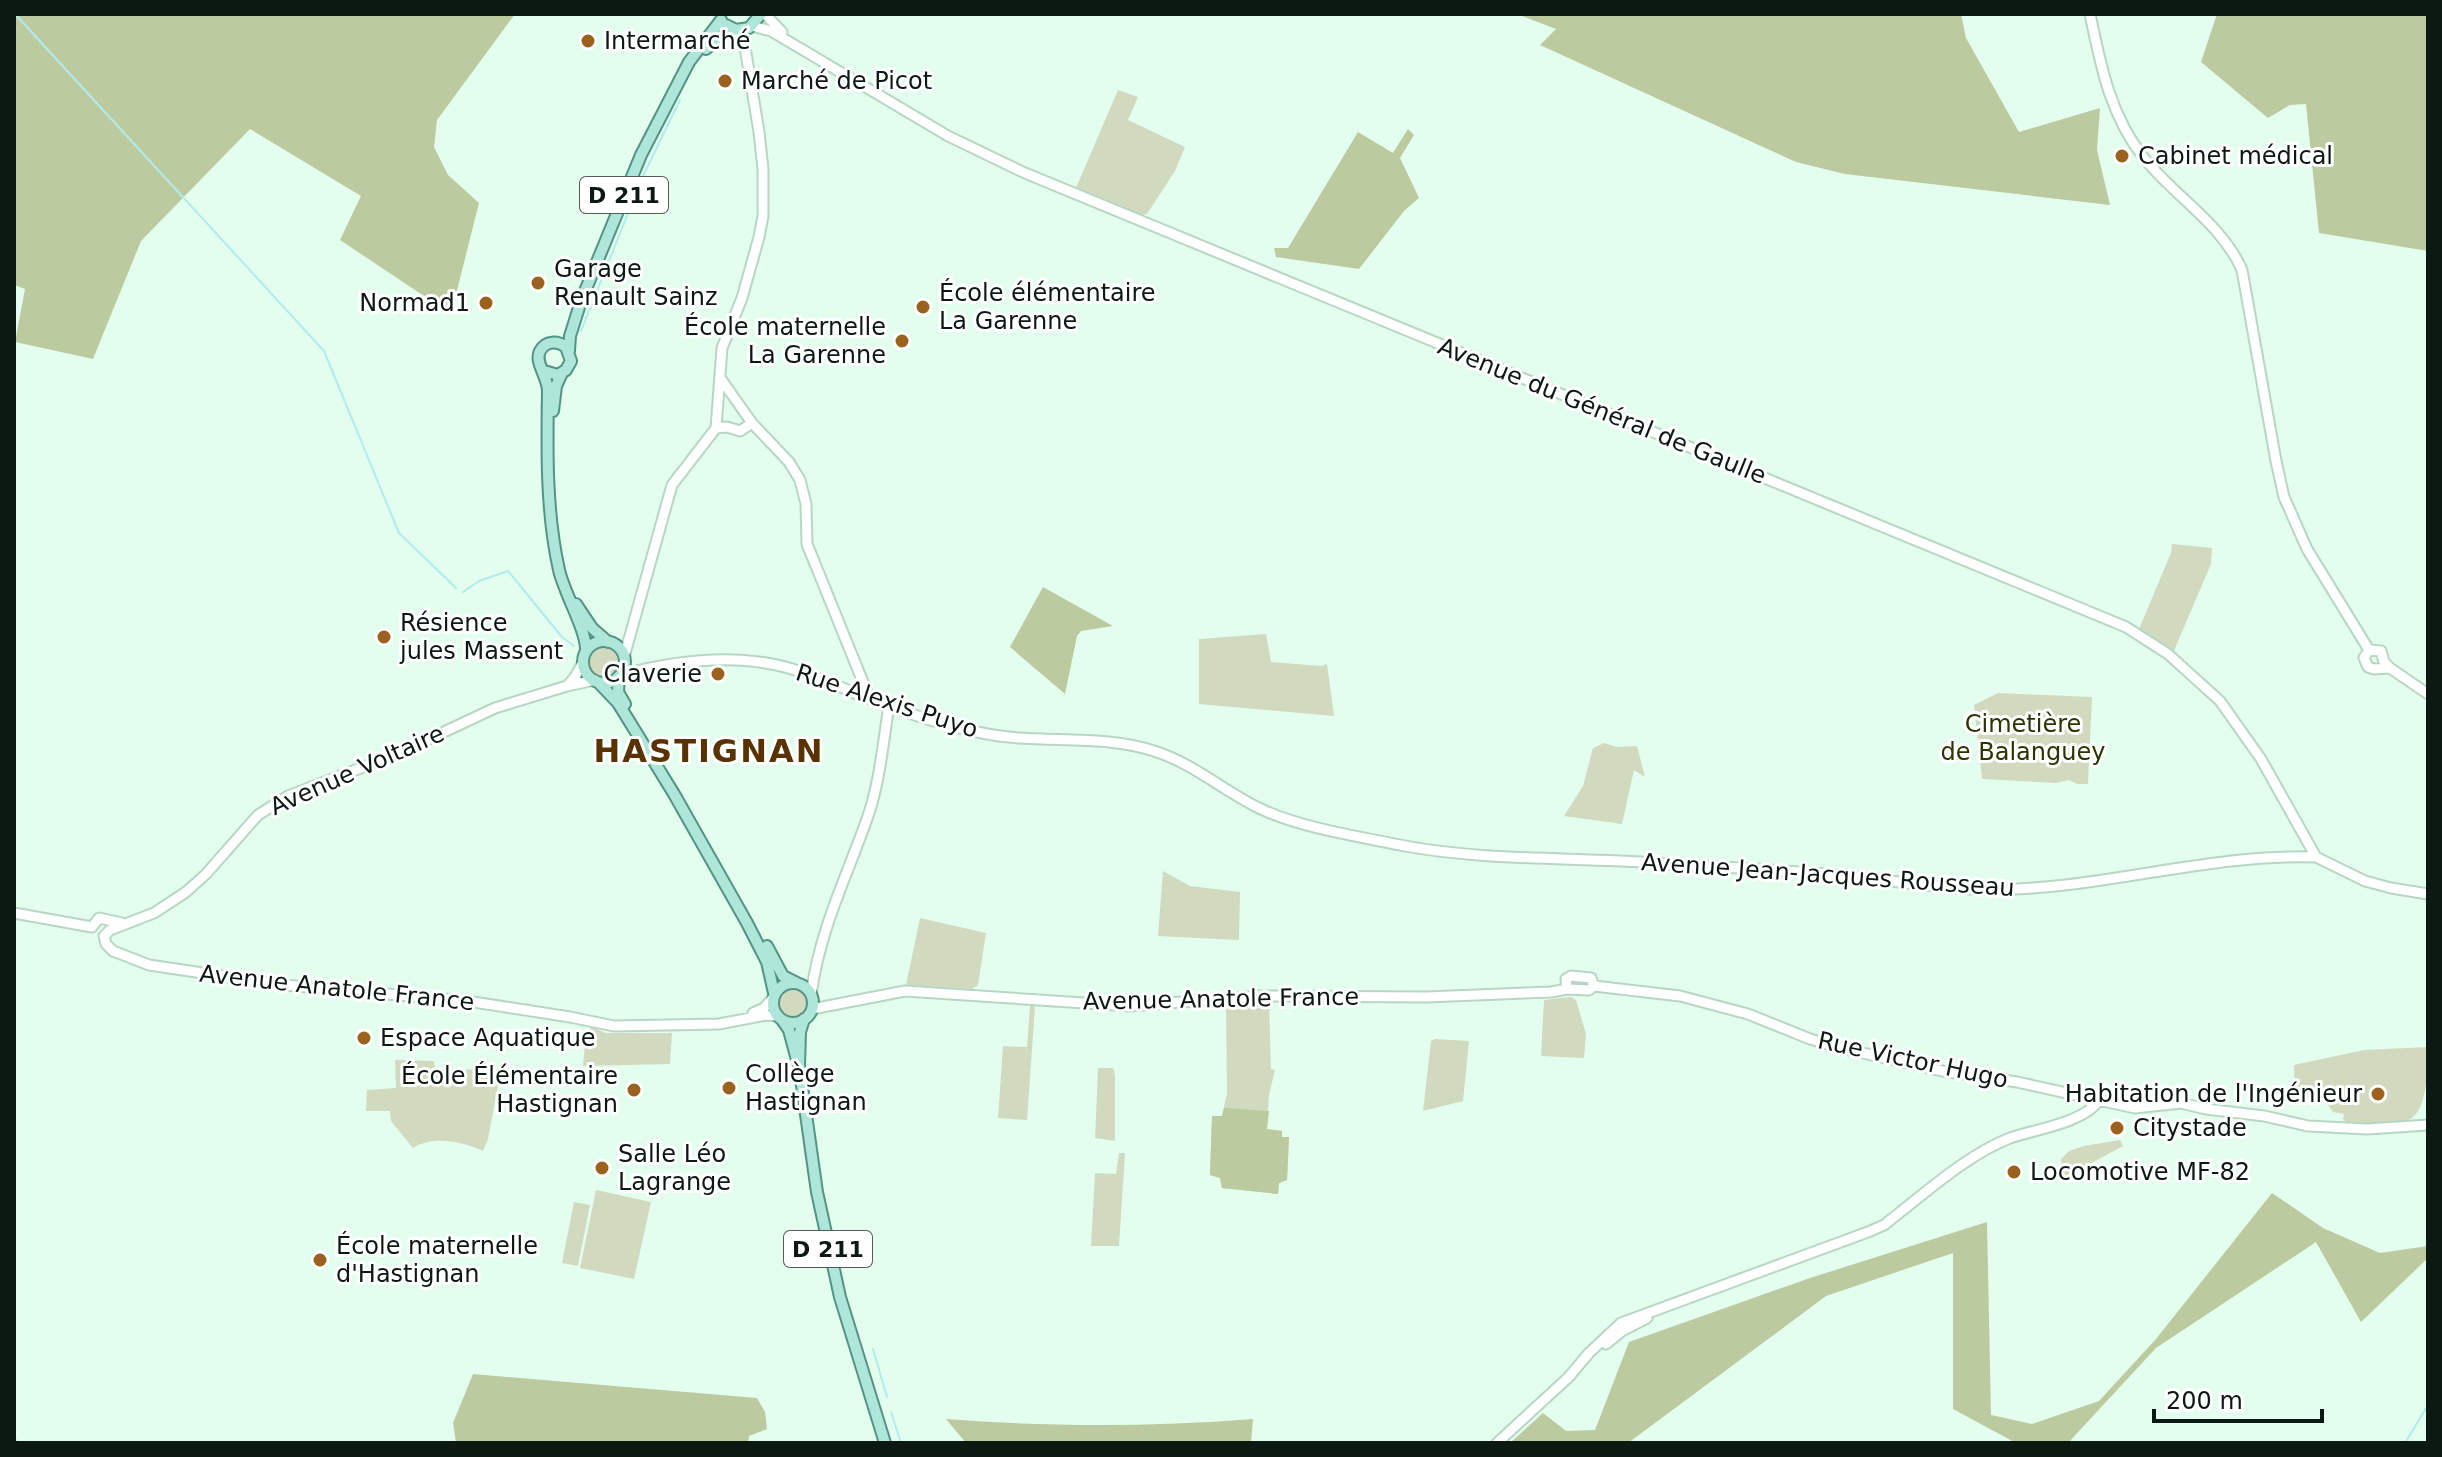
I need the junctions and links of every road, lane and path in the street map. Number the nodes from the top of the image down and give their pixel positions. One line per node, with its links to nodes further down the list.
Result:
1 (763, 14): 4 (main road); 7 (street, Avenue du Général de Gaulle)
2 (2090, 14): 19 (street)
3 (720, 17): 5 (main road); 8 (main road, D 211)
4 (750, 27): 5 (main road); 6 (street); 7 (street, Avenue du Général de Gaulle)
5 (734, 29): 6 (street); 8 (main road, D 211)
6 (744, 41): 14 (street)
7 (800, 48): 32 (street, Avenue du Général de Gaulle)
8 (673, 91): 9 (main road, D 211)
9 (581, 301): 10 (main road, D 211); 11 (main road, D 211)
10 (553, 342): 11 (main road); 12 (main road)
11 (569, 351): 13 (main road)
12 (544, 371): 13 (main road); 20 (main road)
13 (562, 373): 18 (main road)
14 (721, 379): 15 (street); 16 (street)
15 (752, 423): 16 (street); 29 (street)
16 (716, 428): 17 (street)
17 (628, 635): 18 (street); 21 (street)
18 (610, 642): 20 (main road); 21 (main road)
19 (2369, 650): 23 (street); 23 (street)
20 (586, 651): 22 (main road)
21 (624, 659): 24 (street); 25 (main road)
22 (583, 662): 26 (main road); 27 (street)
23 (2385, 665): 28 (street)
24 (639, 671): 25 (street, Rue Alexis Puyo); 29 (street, Rue Alexis Puyo)
25 (619, 676): 26 (main road); 38 (main road)
26 (596, 681): 27 (street, Avenue Voltaire); 40 (main road)
27 (567, 686): 36 (street, Avenue Voltaire)
28 (2428, 694)
29 (866, 697): 30 (street, Rue Alexis Puyo)
30 (889, 706): 31 (street, Rue Alexis Puyo); 37 (street)
31 (1356, 835): 32 (street, Avenue Jean-Jacques Rousseau)
32 (2316, 857): 33 (street)
33 (2428, 894)
34 (14, 913): 35 (street)
35 (92, 927): 36 (street, Avenue Anatole France); 36 (street, Avenue Voltaire)
36 (108, 929): 43 (street, Avenue Anatole France)
37 (814, 977): 38 (street); 41 (street)
38 (800, 984): 40 (main road); 41 (main road)
39 (1567, 989): 41 (street, Avenue Anatole France); 46 (street, Rue Victor Hugo)
40 (774, 996): 42 (main road); 43 (street, Avenue Anatole France)
41 (812, 1001): 44 (main road)
42 (780, 1018): 43 (street, Avenue Anatole France); 44 (main road); 45 (main road, D 211)
43 (583, 1019)
44 (804, 1019): 45 (main road, D 211)
45 (799, 1065): 48 (main road, D 211)
46 (2099, 1100): 47 (street, Rue Victor Hugo); 49 (street)
47 (2424, 1125)
48 (883, 1443)
49 (1497, 1443)

